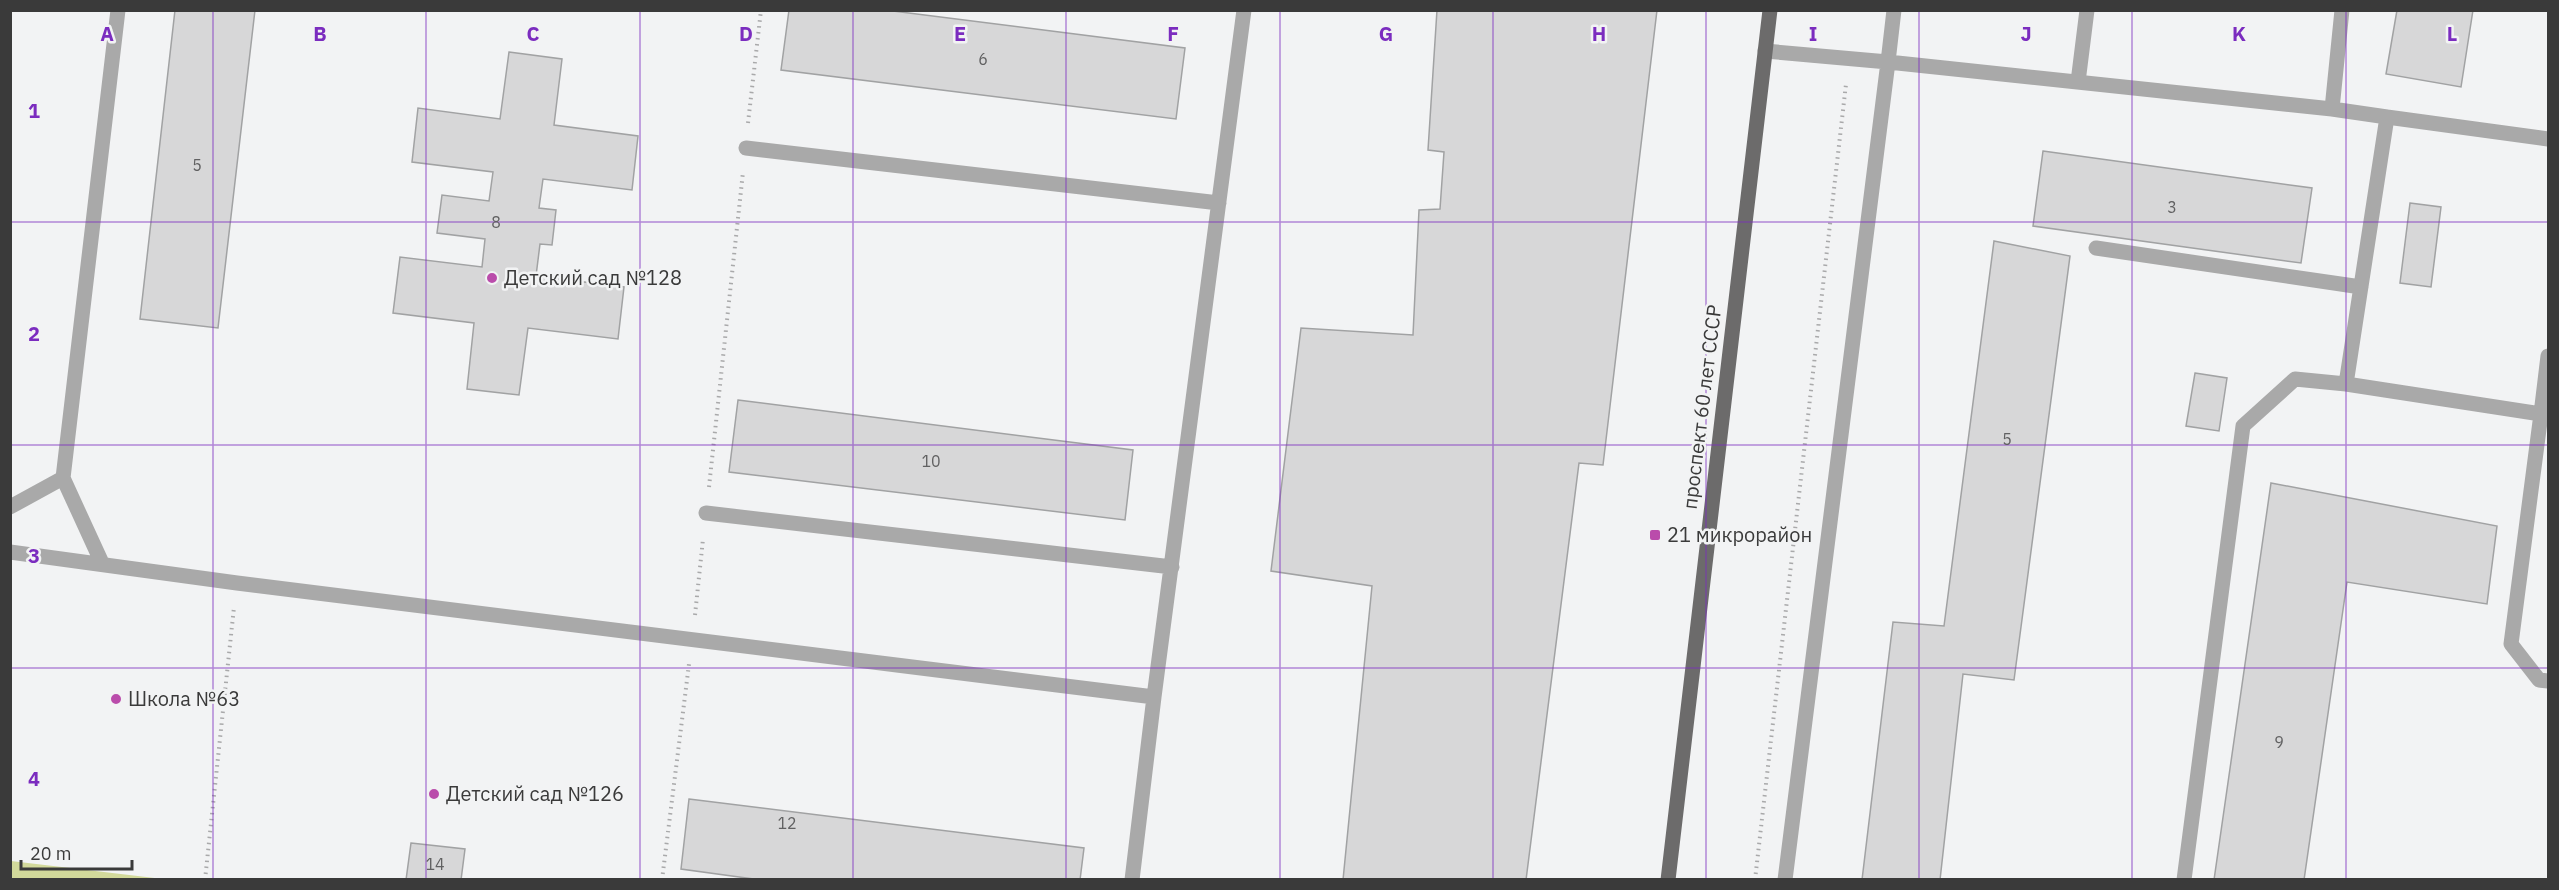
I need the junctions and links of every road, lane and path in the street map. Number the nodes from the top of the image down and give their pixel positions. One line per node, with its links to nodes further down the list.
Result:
1 (118, 10): 22 (lane)
2 (761, 10): 15 (path)
3 (1244, 10): 16 (lane)
4 (1770, 10): 8 (main road, проспект 60 лет СССР)
5 (1894, 10): 10 (lane)
6 (2087, 10): 11 (lane)
7 (2342, 10): 12 (lane)
8 (1765, 51): 9 (lane); 35 (main road, проспект 60 лет СССР)
9 (1849, 58): 10 (lane); 36 (path)
10 (1888, 62): 11 (lane); 37 (lane)
11 (2078, 82): 12 (lane)
12 (2332, 109): 13 (lane)
13 (2387, 117): 14 (lane); 18 (lane)
14 (2548, 139)
15 (746, 148): 16 (lane); 24 (path)
16 (1219, 203): 27 (lane)
17 (2096, 248): 18 (lane)
18 (2361, 287): 20 (lane)
19 (2548, 356): 21 (lane)
20 (2346, 384): 21 (lane); 38 (lane)
21 (2541, 414): 30 (lane)
22 (63, 478): 23 (lane); 26 (lane)
23 (10, 507)
24 (706, 513): 27 (lane); 29 (path)
25 (10, 552): 26 (lane)
26 (102, 563): 28 (lane)
27 (1172, 567): 31 (lane)
28 (237, 583): 29 (lane); 32 (path)
29 (692, 638): 31 (lane); 33 (path)
30 (2548, 681)
31 (1154, 697): 34 (lane)
32 (205, 879)
33 (662, 879)
34 (1132, 879)
35 (1668, 879)
36 (1755, 879)
37 (1785, 879)
38 (2184, 879)

